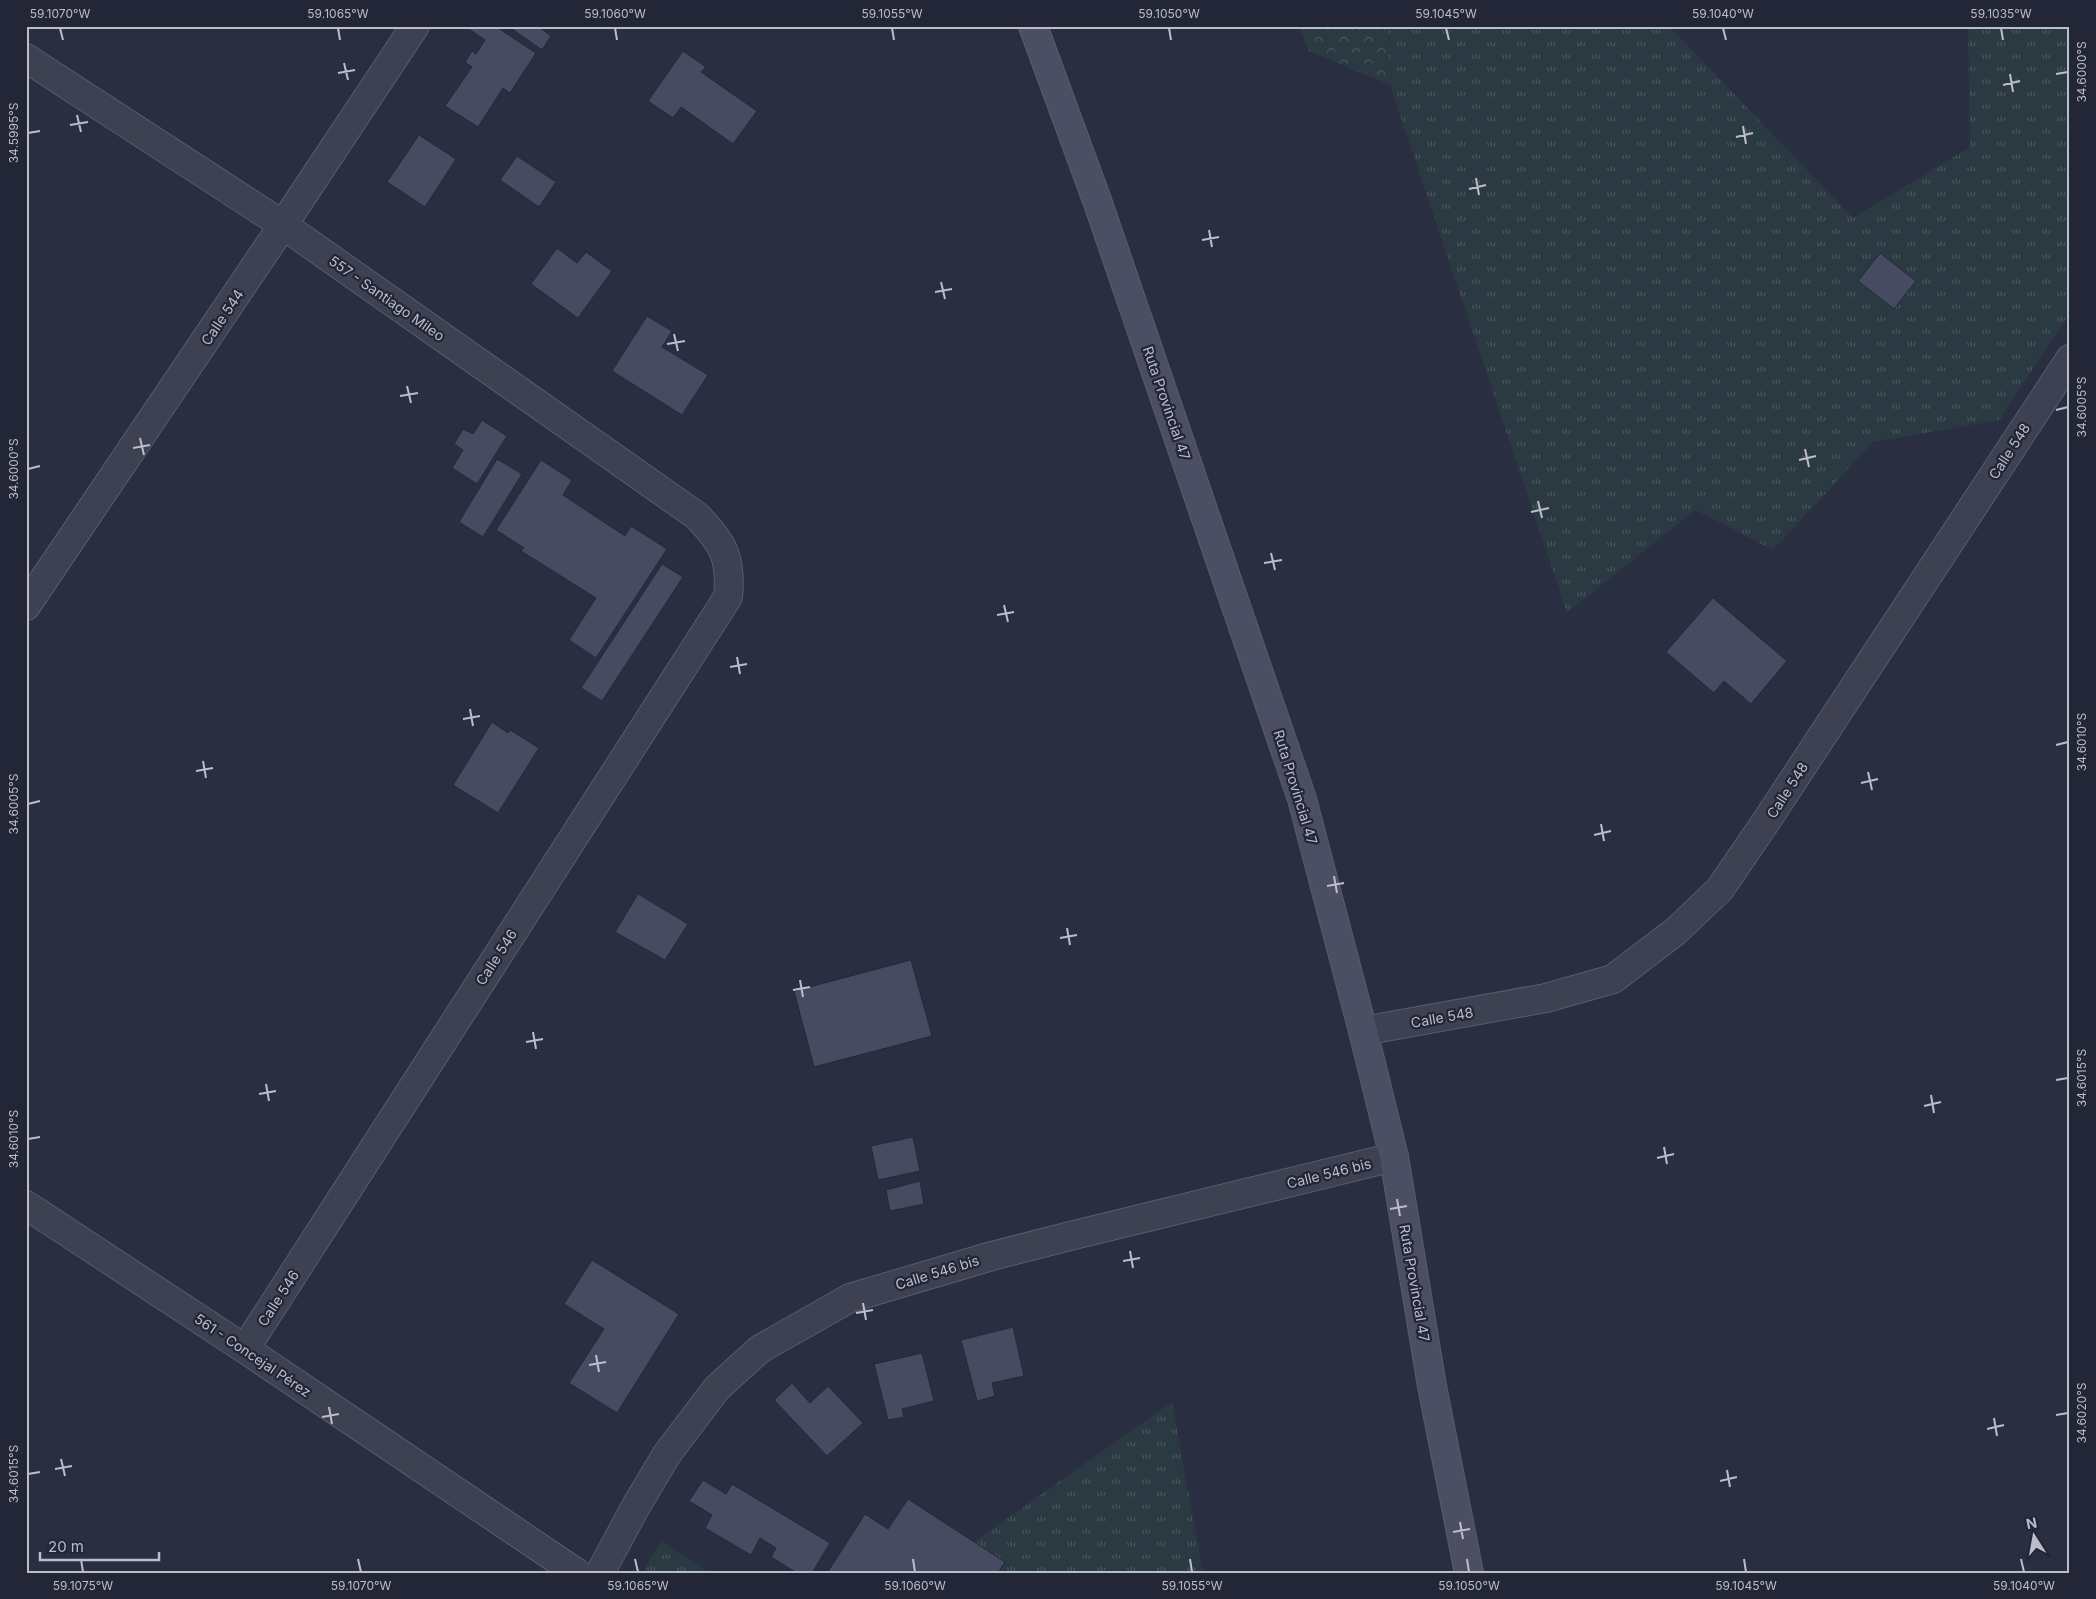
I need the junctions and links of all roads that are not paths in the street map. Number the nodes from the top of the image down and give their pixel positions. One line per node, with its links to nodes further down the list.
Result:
1 (415, 26): 4 (street, Calle 544)
2 (1033, 26): 8 (main road, Ruta Provincial 47)
3 (26, 58): 4 (street, 557 - Santiago Mileo)
4 (284, 225): 6 (street, 557 - Santiago Mileo); 7 (street, Calle 544)
5 (2070, 360): 8 (street, Calle 548)
6 (728, 559): 11 (street, Calle 546)
7 (26, 606)
8 (1363, 1031): 9 (main road, Ruta Provincial 47)
9 (1394, 1157): 13 (street, Calle 546 bis); 14 (main road, Ruta Provincial 47)
10 (26, 1205): 11 (street, 561 - Concejal Pérez)
11 (245, 1349): 12 (street, 561 - Concejal Pérez)
12 (577, 1573)
13 (600, 1573)
14 (1470, 1573)

